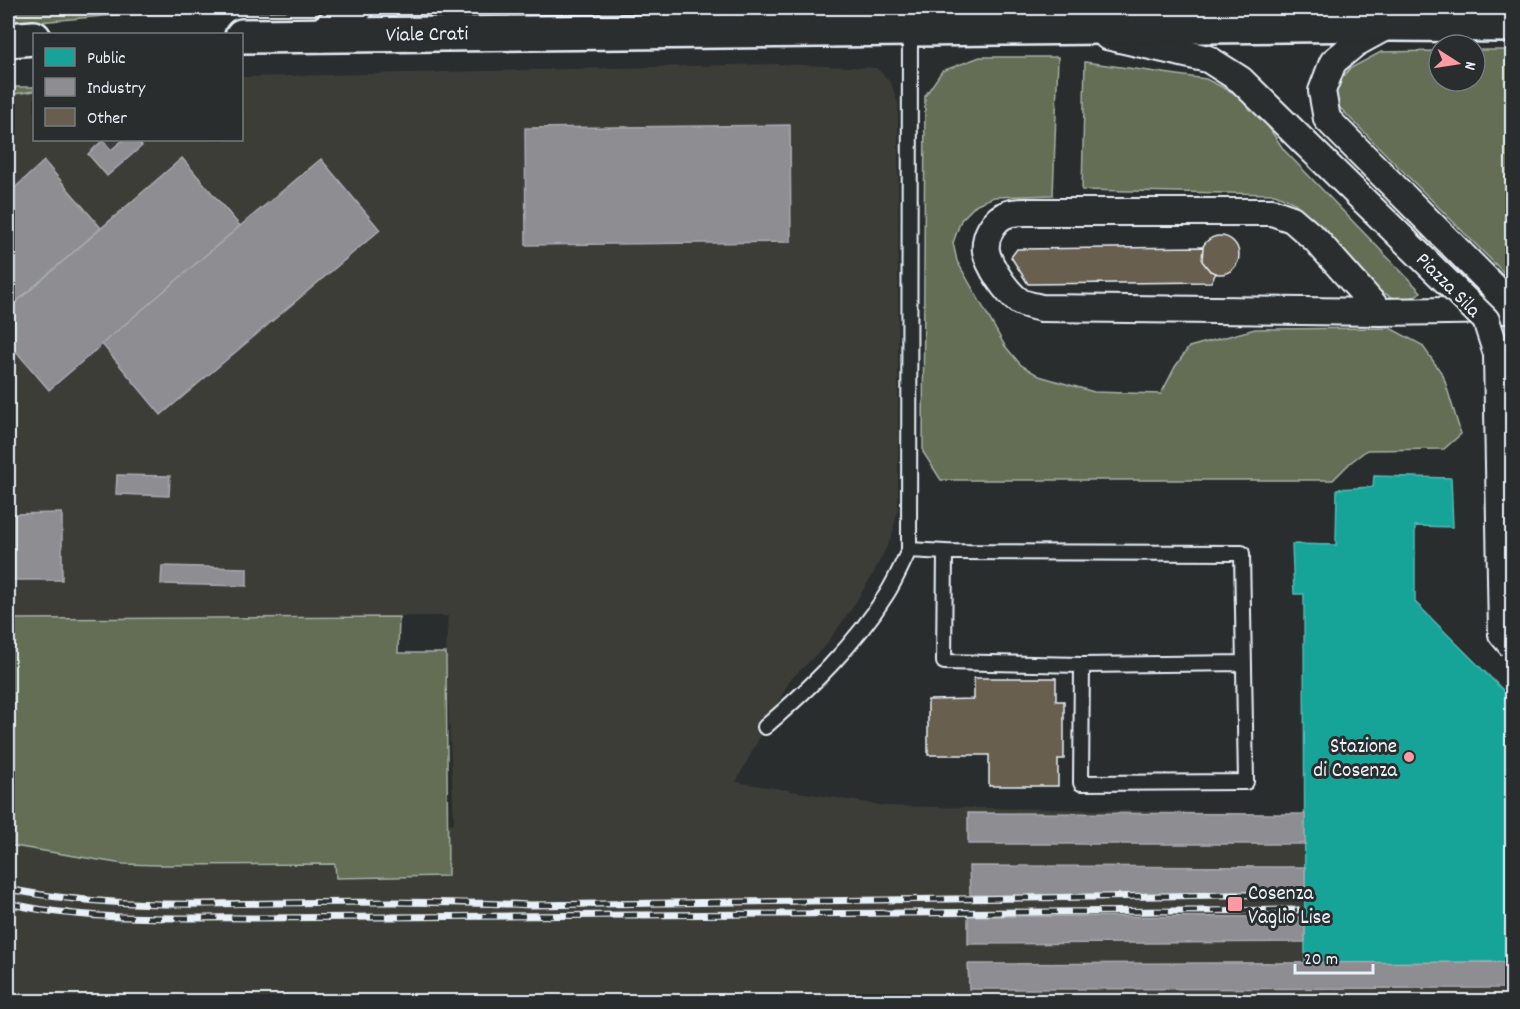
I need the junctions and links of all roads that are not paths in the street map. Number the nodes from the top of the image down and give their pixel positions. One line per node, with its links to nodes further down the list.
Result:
1 (356, 8): 8 (main road)
2 (429, 8): 7 (main road)
3 (1398, 16): 4 (main road, Viale Crati); 5 (main road, Viale Crati); 12 (street, Piazza Sila)
4 (1512, 25)
5 (1068, 27): 6 (main road, Viale Crati); 15 (street, Piazza Sila, bridge)
6 (910, 29): 7 (main road, Viale Crati); 16 (lane)
7 (453, 33): 8 (main road, Viale Crati)
8 (322, 35): 9 (main road, Viale Crati)
9 (243, 36)
10 (33, 38): 11 (main road)
11 (8, 40)
12 (1512, 305)
13 (1512, 310): 14 (street)
14 (1380, 312): 14 (street)
15 (1506, 483): 18 (street, Piazza Sila, bridge)
16 (909, 550): 17 (lane); 21 (lane)
17 (945, 552): 19 (lane); 20 (lane)
18 (1512, 646)
19 (1244, 663): 20 (lane); 20 (lane)
20 (1082, 665)
21 (765, 727)

